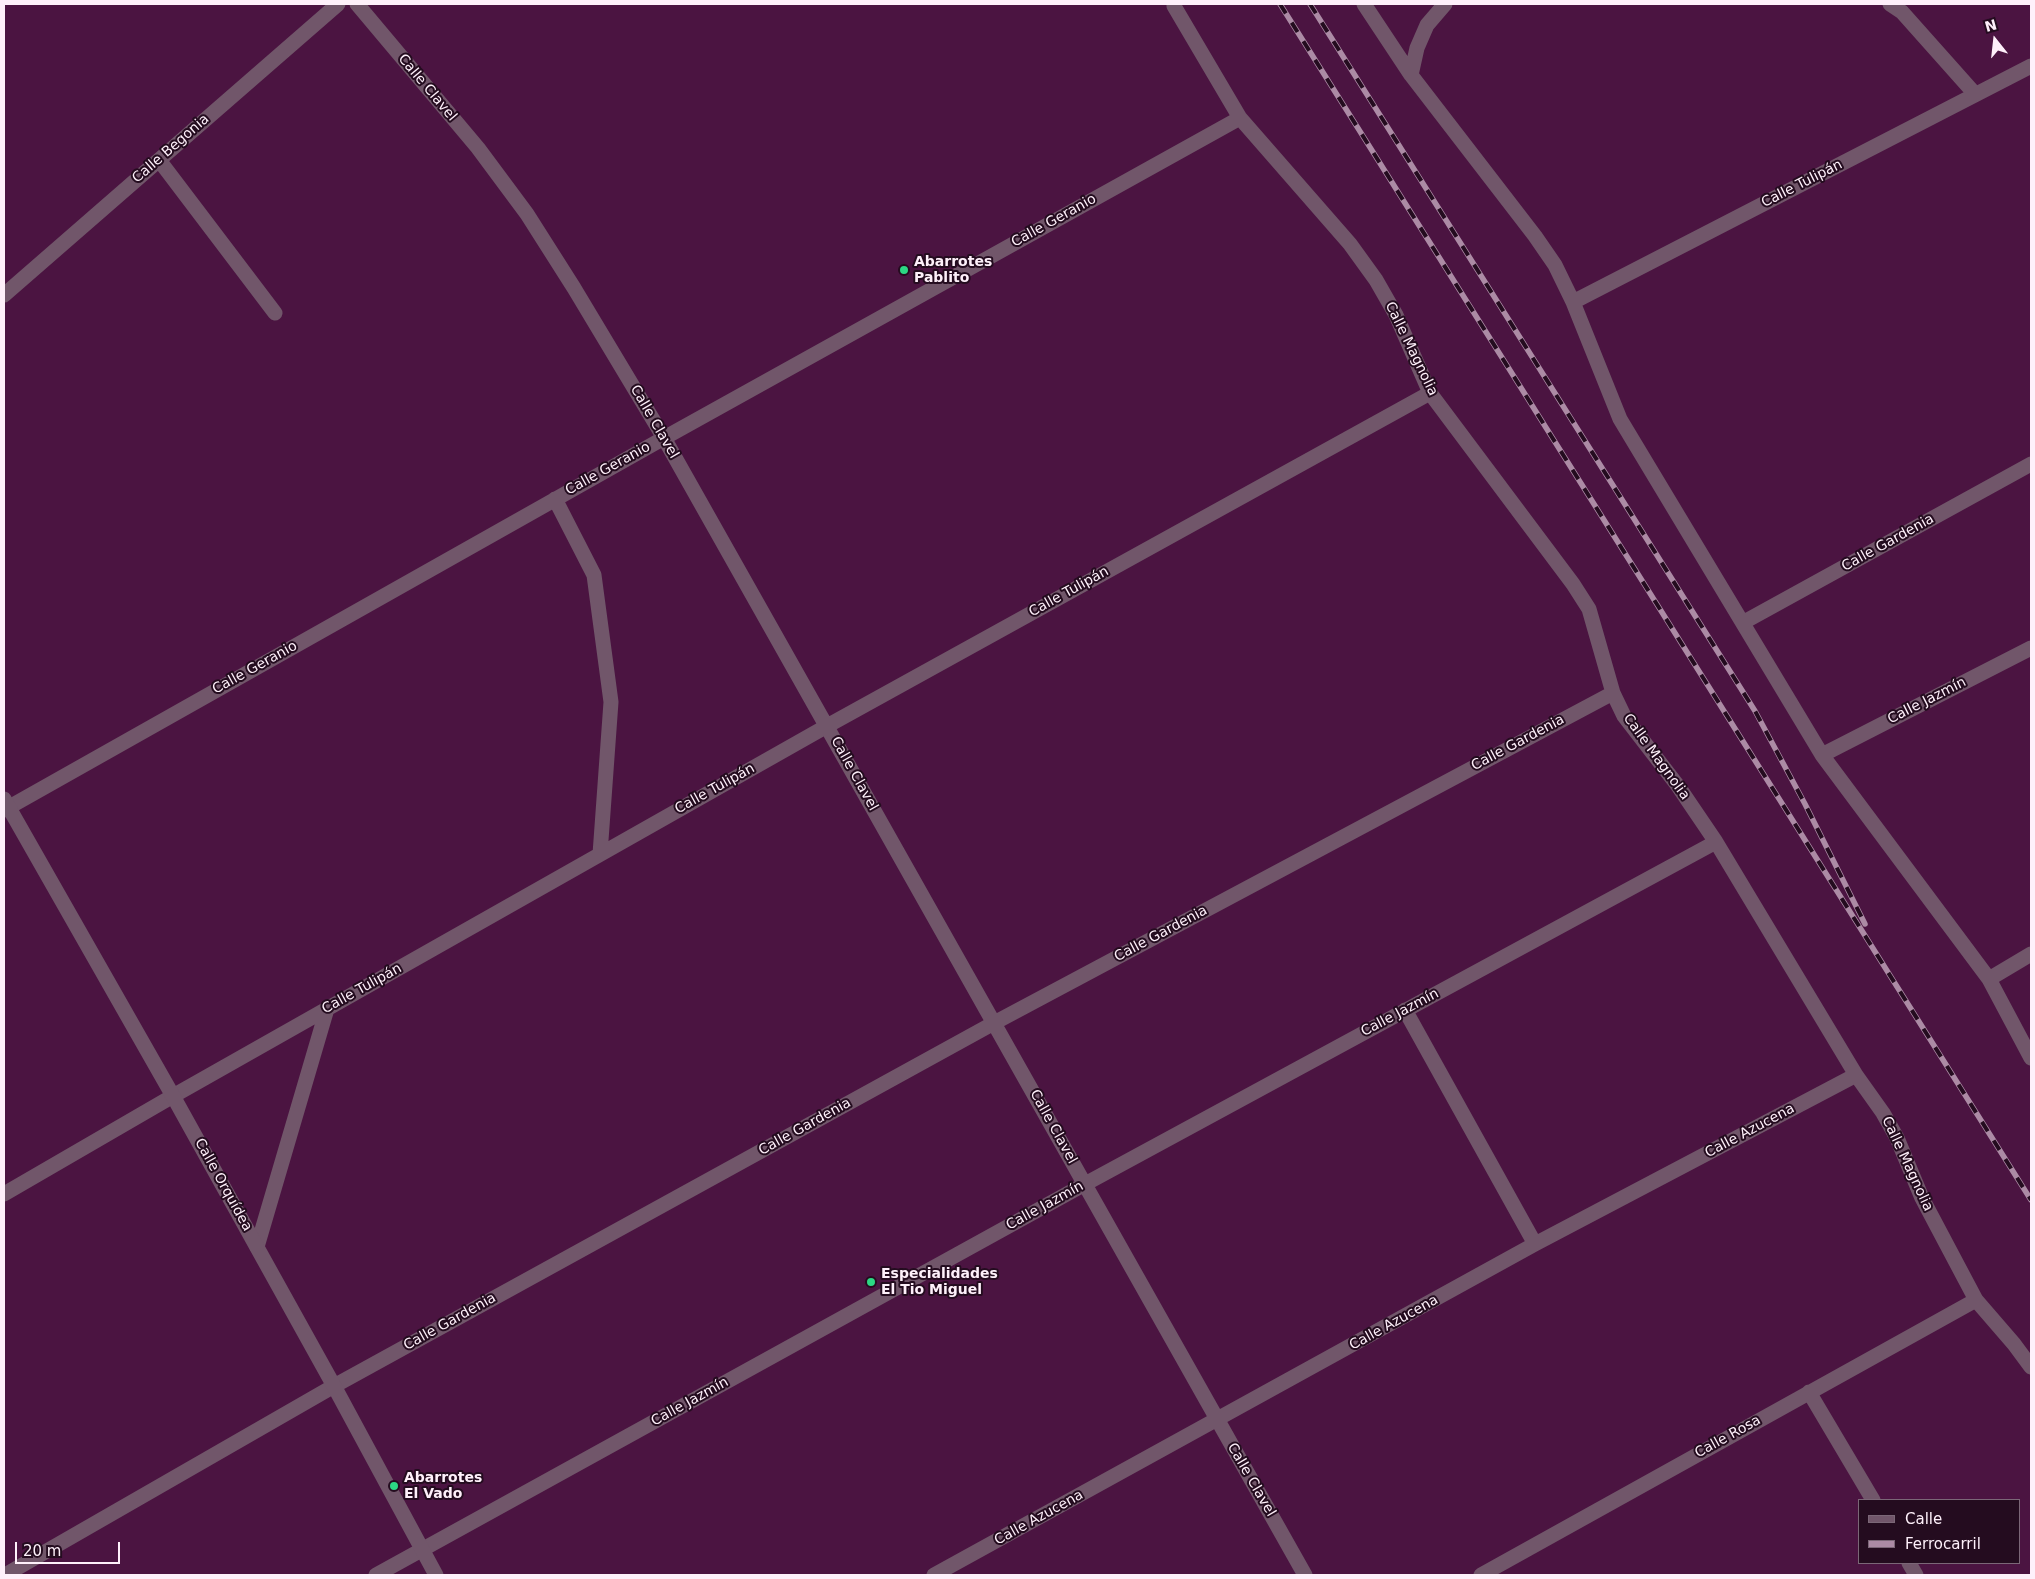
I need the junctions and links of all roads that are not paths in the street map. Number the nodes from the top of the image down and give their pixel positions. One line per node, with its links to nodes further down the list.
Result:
1 (338, 4): 11 (street, Calle Begonia)
2 (357, 4): 16 (street, Calle Clavel)
3 (1364, 4): 8 (street)
4 (1445, 4): 8 (street)
5 (1890, 4): 9 (street)
6 (1174, 6): 10 (street, Calle Magnolia)
7 (2031, 66): 9 (street, Calle Tulipán)
8 (1411, 75): 13 (street)
9 (1975, 94): 13 (street, Calle Tulipán)
10 (1240, 118): 15 (street, Calle Magnolia); 16 (street, Calle Geranio)
11 (159, 160): 12 (street, Calle Begonia); 14 (street)
12 (4, 295)
13 (1572, 302): 19 (street)
14 (275, 313)
15 (1430, 393): 21 (street, Calle Magnolia); 22 (street, Calle Tulipán)
16 (664, 438): 18 (street, Calle Geranio); 22 (street, Calle Clavel)
17 (2031, 464): 19 (street, Calle Gardenia)
18 (555, 500): 24 (street, Calle Geranio); 26 (street)
19 (1744, 622): 23 (street)
20 (2031, 648): 23 (street, Calle Jazmín)
21 (1613, 693): 25 (street, Calle Magnolia); 31 (street, Calle Gardenia)
22 (827, 726): 26 (street, Calle Tulipán); 31 (street, Calle Clavel)
23 (1822, 755): 28 (street)
24 (6, 805): 34 (street, Calle Orquídea)
25 (1716, 842): 30 (street, Calle Jazmín); 33 (street, Calle Magnolia)
26 (600, 854): 29 (street, Calle Tulipán)
27 (2031, 954): 28 (street)
28 (1989, 978): 32 (street)
29 (327, 1009): 34 (street, Calle Tulipán); 38 (street)
30 (1405, 1010): 35 (street, Calle Jazmín); 37 (street)
31 (994, 1023): 35 (street, Calle Clavel); 41 (street, Calle Gardenia)
32 (2031, 1058)
33 (1856, 1075): 37 (street, Calle Azucena); 39 (street, Calle Magnolia)
34 (173, 1096): 36 (street, Calle Tulipán); 38 (street, Calle Orquídea)
35 (1085, 1184): 43 (street, Calle Clavel); 45 (street, Calle Jazmín)
36 (4, 1194)
37 (1535, 1244): 43 (street, Calle Azucena)
38 (257, 1247): 41 (street, Calle Orquídea)
39 (1976, 1300): 40 (street, Calle Magnolia); 42 (street, Calle Rosa)
40 (2031, 1367)
41 (334, 1386): 45 (street, Calle Orquídea); 47 (street, Calle Gardenia)
42 (1810, 1392): 44 (street); 52 (street, Calle Rosa)
43 (1216, 1420): 50 (street, Calle Azucena); 51 (street, Calle Clavel)
44 (1872, 1499)
45 (422, 1550): 48 (street, Calle Jazmín); 49 (street, Calle Orquídea)
46 (1910, 1564): 53 (street)
47 (5, 1575)
48 (376, 1575)
49 (436, 1575)
50 (934, 1575)
51 (1305, 1575)
52 (1481, 1575)
53 (1916, 1575)

